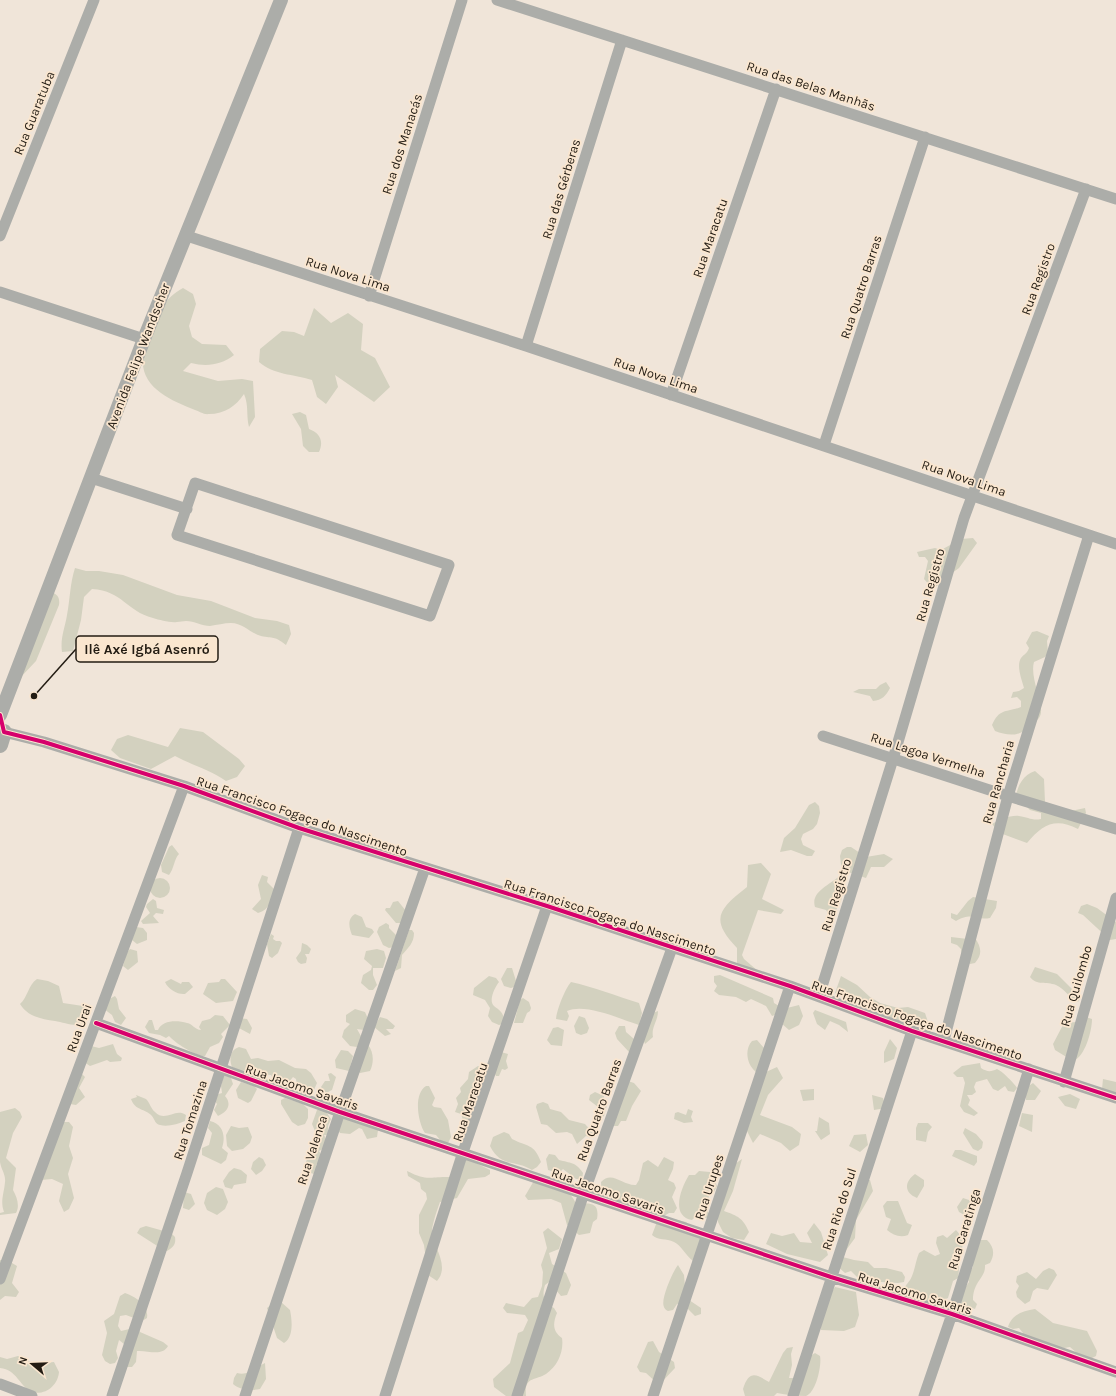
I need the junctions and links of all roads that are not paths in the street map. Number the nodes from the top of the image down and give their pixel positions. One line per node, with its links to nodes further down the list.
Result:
1 (94, 0): 10 (street, Rua Guaratuba)
2 (281, 0): 11 (street, Avenida Felipe Wandscher)
3 (462, 0): 13 (street, Rua dos Manacás)
4 (497, 0): 5 (street, Rua das Belas Manhãs)
5 (622, 40): 6 (street, Rua das Belas Manhãs); 15 (street, Rua das Gérberas)
6 (776, 89): 7 (street, Rua das Belas Manhãs); 16 (street, Rua Maracatu)
7 (925, 137): 8 (street, Rua das Belas Manhãs); 17 (street, Rua Quatro Barras)
8 (1086, 189): 9 (street, Rua das Belas Manhãs); 19 (street, Rua Registro)
9 (1116, 199)
10 (0, 236)
11 (187, 236): 13 (street, Rua Nova Lima); 14 (street, Avenida Felipe Wandscher)
12 (0, 292): 14 (street)
13 (369, 296): 15 (street, Rua Nova Lima)
14 (144, 340): 18 (street, Avenida Felipe Wandscher)
15 (526, 346): 16 (street, Rua Nova Lima)
16 (671, 395): 17 (street, Rua Nova Lima)
17 (824, 445): 19 (street, Rua Nova Lima)
18 (91, 478): 20 (street); 23 (street, Avenida Felipe Wandscher)
19 (972, 495): 21 (street, Rua Nova Lima); 26 (street, Rua Registro)
20 (187, 509): 20 (street)
21 (1089, 535): 22 (street, Rua Nova Lima); 28 (street, Rua Rancharia)
22 (1116, 544)
23 (0, 715): 24 (street, Avenida Felipe Wandscher)
24 (2, 736): 27 (street, Rua Francisco Fogaça do Nascimento)
25 (823, 736): 26 (street, Rua Lagoa Vermelha)
26 (893, 759): 28 (street, Rua Lagoa Vermelha); 36 (street, Rua Registro)
27 (184, 786): 29 (street, Rua Francisco Fogaça do Nascimento); 37 (street, Rua Urai)
28 (1008, 796): 30 (street, Rua Lagoa Vermelha); 39 (street, Rua Rancharia)
29 (299, 828): 31 (street, Rua Francisco Fogaça do Nascimento); 40 (street, Rua Tomazina)
30 (1116, 829)
31 (425, 868): 33 (street, Rua Francisco Fogaça do Nascimento); 44 (street, Rua Valenca)
32 (1116, 898): 42 (street, Rua Quilombo)
33 (547, 906): 34 (street, Rua Francisco Fogaça do Nascimento); 45 (street, Rua Maracatu)
34 (672, 948): 35 (street, Rua Francisco Fogaça do Nascimento); 46 (street, Rua Quatro Barras)
35 (790, 986): 36 (street, Rua Francisco Fogaça do Nascimento); 47 (street, Rua Urupes)
36 (819, 996): 38 (street, Rua Francisco Fogaça do Nascimento)
37 (96, 1023): 40 (street, Rua Jacomo Savaris); 49 (street, Rua Urai)
38 (912, 1031): 39 (street, Rua Francisco Fogaça do Nascimento); 48 (street, Rua Rio do Sul)
39 (944, 1040): 41 (street, Rua Francisco Fogaça do Nascimento)
40 (221, 1069): 44 (street, Rua Jacomo Savaris); 54 (street, Rua Tomazina)
41 (1029, 1069): 42 (street, Rua Francisco Fogaça do Nascimento); 50 (street, Rua Caratinga)
42 (1064, 1082): 43 (street, Rua Francisco Fogaça do Nascimento)
43 (1116, 1098)
44 (340, 1112): 45 (street, Rua Jacomo Savaris); 55 (street, Rua Valenca)
45 (464, 1152): 46 (street, Rua Jacomo Savaris); 56 (street, Rua Maracatu)
46 (584, 1193): 47 (street, Rua Jacomo Savaris); 57 (street, Rua Quatro Barras)
47 (708, 1235): 48 (street, Rua Jacomo Savaris); 58 (street, Rua Urupes)
48 (831, 1278): 50 (street, Rua Jacomo Savaris); 59 (street, Rua Rio do Sul)
49 (0, 1279)
50 (952, 1314): 51 (street, Rua Jacomo Savaris); 60 (street, Rua Caratinga)
51 (1116, 1372)
52 (0, 1384): 53 (street)
53 (32, 1396)
54 (112, 1396)
55 (245, 1396)
56 (385, 1396)
57 (517, 1396)
58 (653, 1396)
59 (793, 1396)
60 (924, 1396)

